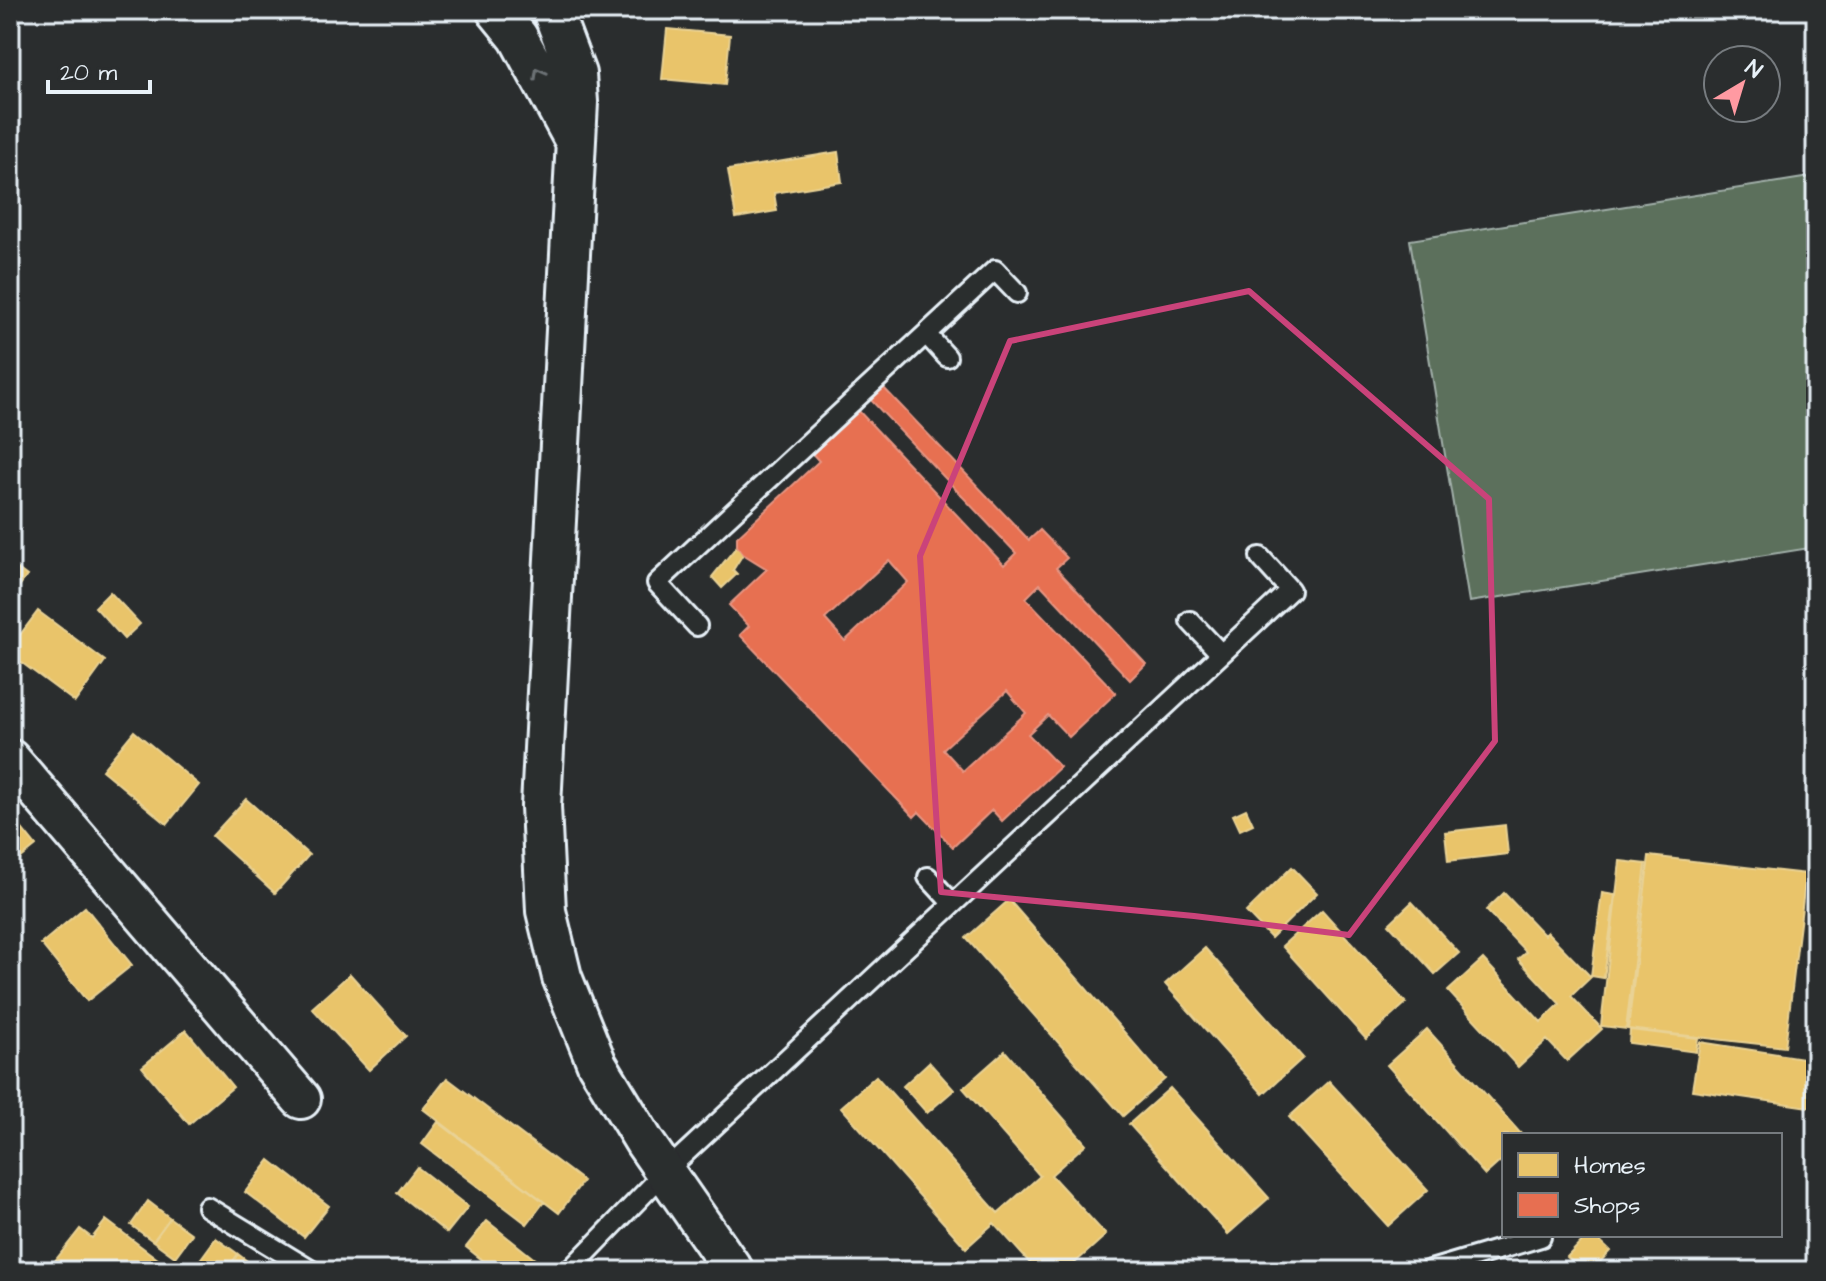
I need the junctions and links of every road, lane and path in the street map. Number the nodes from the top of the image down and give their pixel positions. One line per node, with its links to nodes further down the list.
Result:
1 (496, 10): 3 (street, one-way to 1)
2 (552, 10): 3 (street)
3 (574, 140): 15 (street)
4 (1017, 293): 5 (lane)
5 (926, 334): 6 (lane); 9 (lane)
6 (947, 357)
7 (1260, 557): 10 (lane)
8 (1190, 621): 10 (lane)
9 (697, 626)
10 (1221, 654): 13 (lane)
11 (10, 759): 14 (street)
12 (928, 877): 13 (lane)
13 (952, 903): 15 (lane)
14 (301, 1099)
15 (665, 1172): 19 (lane); 20 (street)
16 (207, 1207): 18 (lane)
17 (1541, 1237): 21 (lane)
18 (312, 1271)
19 (569, 1271)
20 (734, 1271)
21 (1427, 1271)

